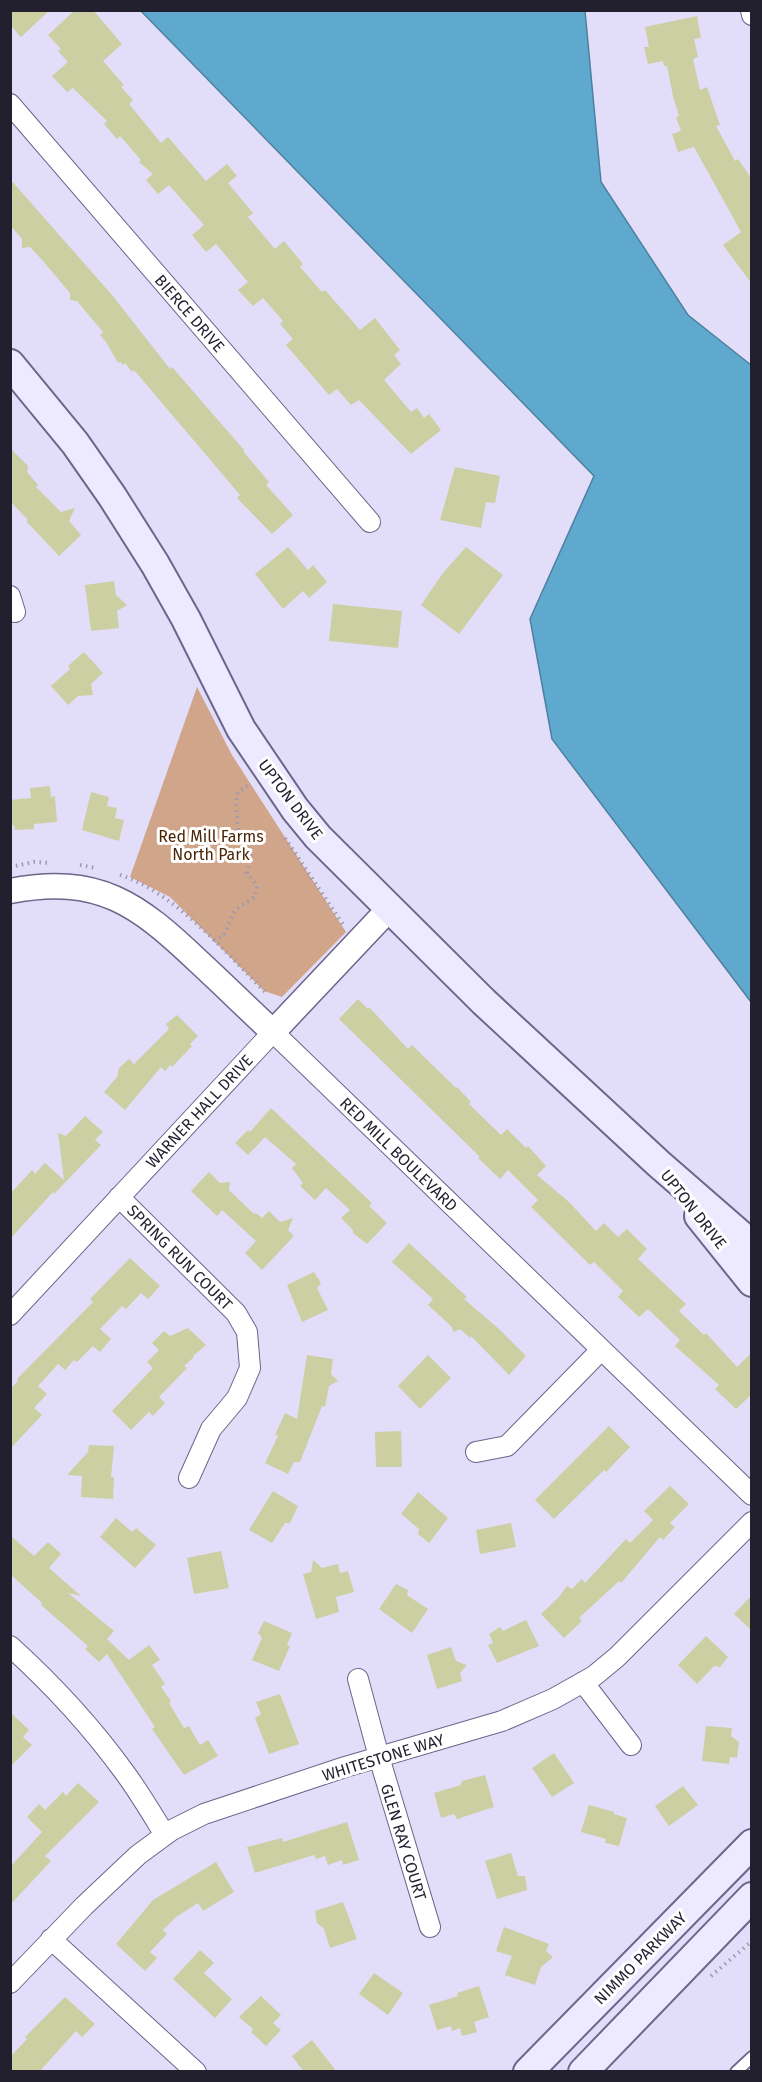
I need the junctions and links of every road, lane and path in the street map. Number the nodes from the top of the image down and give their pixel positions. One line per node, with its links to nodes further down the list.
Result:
1 (10, 104): 3 (street, BIERCE DRIVE)
2 (10, 364): 6 (main road, UPTON DRIVE)
3 (370, 522)
4 (250, 784): 7 (path)
5 (10, 891): 8 (street, RED MILL BOULEVARD)
6 (389, 909): 8 (street, WARNER HALL DRIVE); 9 (main road, UPTON DRIVE)
7 (214, 941)
8 (273, 1032): 10 (street, WARNER HALL DRIVE); 14 (street, RED MILL BOULEVARD)
9 (659, 1164): 11 (main road, UPTON DRIVE); 12 (main road, UPTON DRIVE)
10 (119, 1197): 13 (street, WARNER HALL DRIVE); 16 (street, SPRING RUN COURT)
11 (752, 1245)
12 (752, 1282)
13 (10, 1315)
14 (601, 1350): 15 (street); 17 (street, RED MILL BOULEVARD)
15 (476, 1452)
16 (189, 1478)
17 (752, 1495)
18 (752, 1522): 21 (street, WHITESTONE WAY)
19 (12, 1650): 24 (street)
20 (358, 1679): 23 (street, GLEN RAY COURT)
21 (584, 1682): 22 (street); 23 (street, WHITESTONE WAY)
22 (631, 1745)
23 (379, 1757): 24 (street, WHITESTONE WAY); 27 (street, GLEN RAY COURT)
24 (165, 1835): 28 (street, WHITESTONE WAY)
25 (752, 1844): 32 (main road, NIMMO PARKWAY)
26 (752, 1898): 33 (main road)
27 (430, 1927)
28 (51, 1939): 29 (street, WHITESTONE WAY); 31 (street)
29 (10, 1983)
30 (752, 2056): 34 (lane)
31 (196, 2072)
32 (528, 2072)
33 (583, 2072)
34 (736, 2072)

